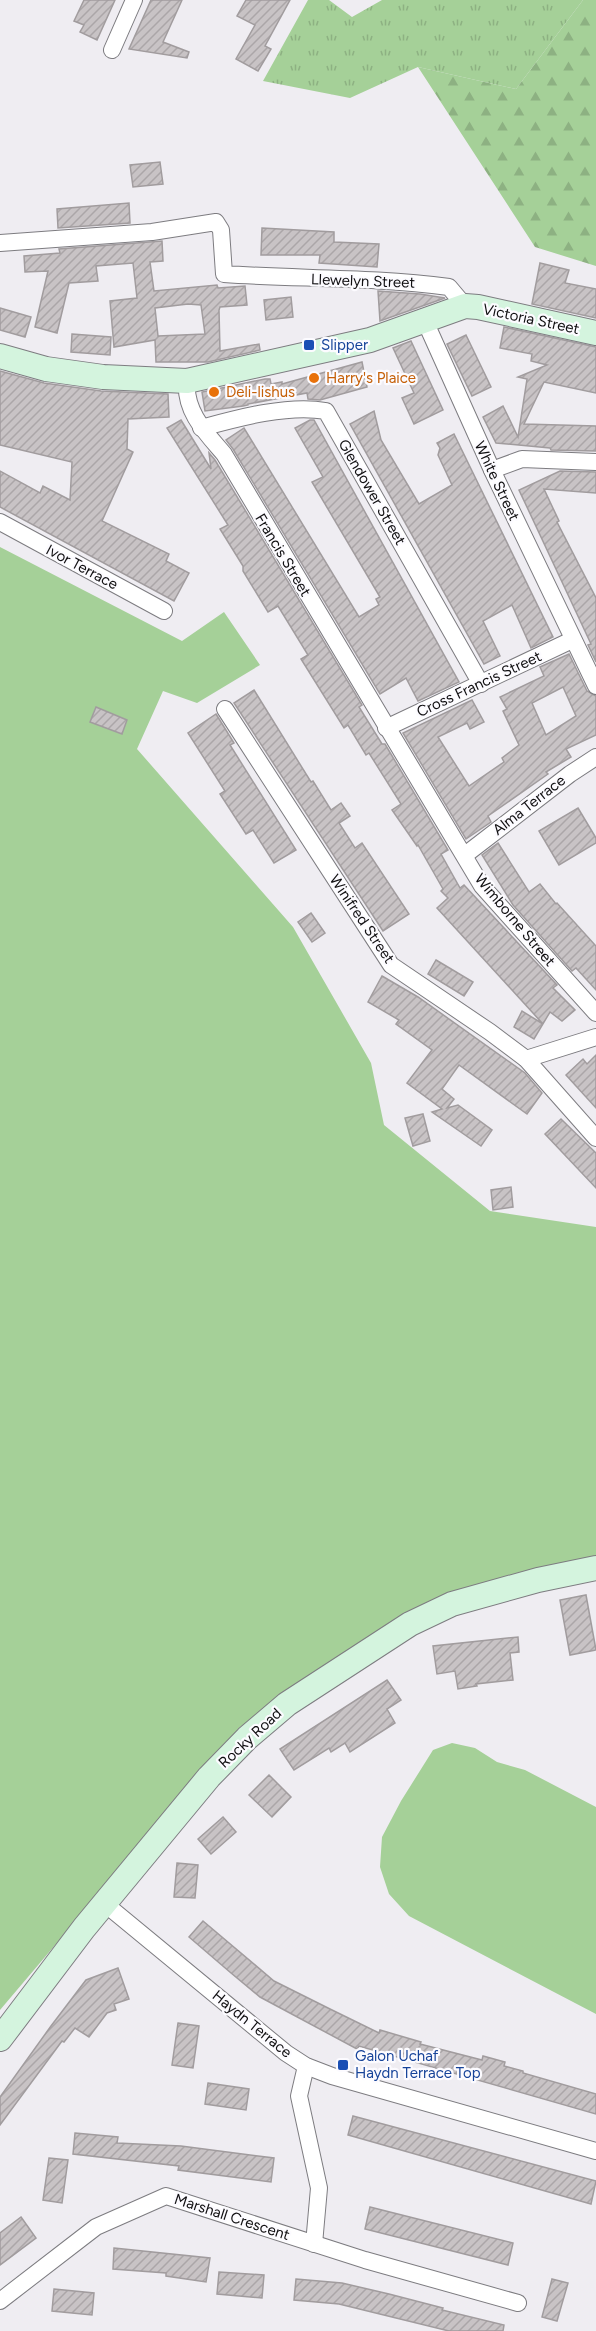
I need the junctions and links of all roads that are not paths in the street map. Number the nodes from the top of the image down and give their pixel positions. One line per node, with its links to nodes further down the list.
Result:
1 (135, 0): 2 (street)
2 (112, 50)
3 (0, 243): 4 (street, Llewelyn Street)
4 (465, 306): 5 (street); 6 (street, Victoria Street)
5 (425, 321): 8 (street); 11 (street, White Street)
6 (596, 333)
7 (0, 356): 8 (street)
8 (187, 381): 9 (street, Francis Street)
9 (201, 428): 15 (street, Glendower Street); 18 (street, Francis Street)
10 (596, 462): 11 (street)
11 (492, 470): 14 (street, White Street)
12 (0, 522): 13 (street, Ivor Terrace)
13 (164, 611)
14 (572, 640): 15 (street, Cross Francis Street); 16 (street, White Street)
15 (481, 684): 18 (street, Cross Francis Street)
16 (596, 686)
17 (225, 709): 23 (street, Winifred Street)
18 (386, 728): 20 (street, Wimborne Street)
19 (596, 757): 20 (street, Alma Terrace)
20 (465, 855): 21 (street, Wimborne Street)
21 (596, 1012)
22 (596, 1037): 23 (street)
23 (526, 1059): 24 (street, Winifred Street)
24 (596, 1138)
25 (596, 1568): 26 (street, Rocky Road)
26 (104, 1903): 27 (street, Rocky Road); 28 (street, Haydn Terrace)
27 (0, 2039)
28 (306, 2066): 29 (street, Haydn Terrace); 30 (street)
29 (596, 2151)
30 (314, 2244): 31 (street, Marshall Crescent); 32 (street, Marshall Crescent)
31 (0, 2301)
32 (518, 2303)

